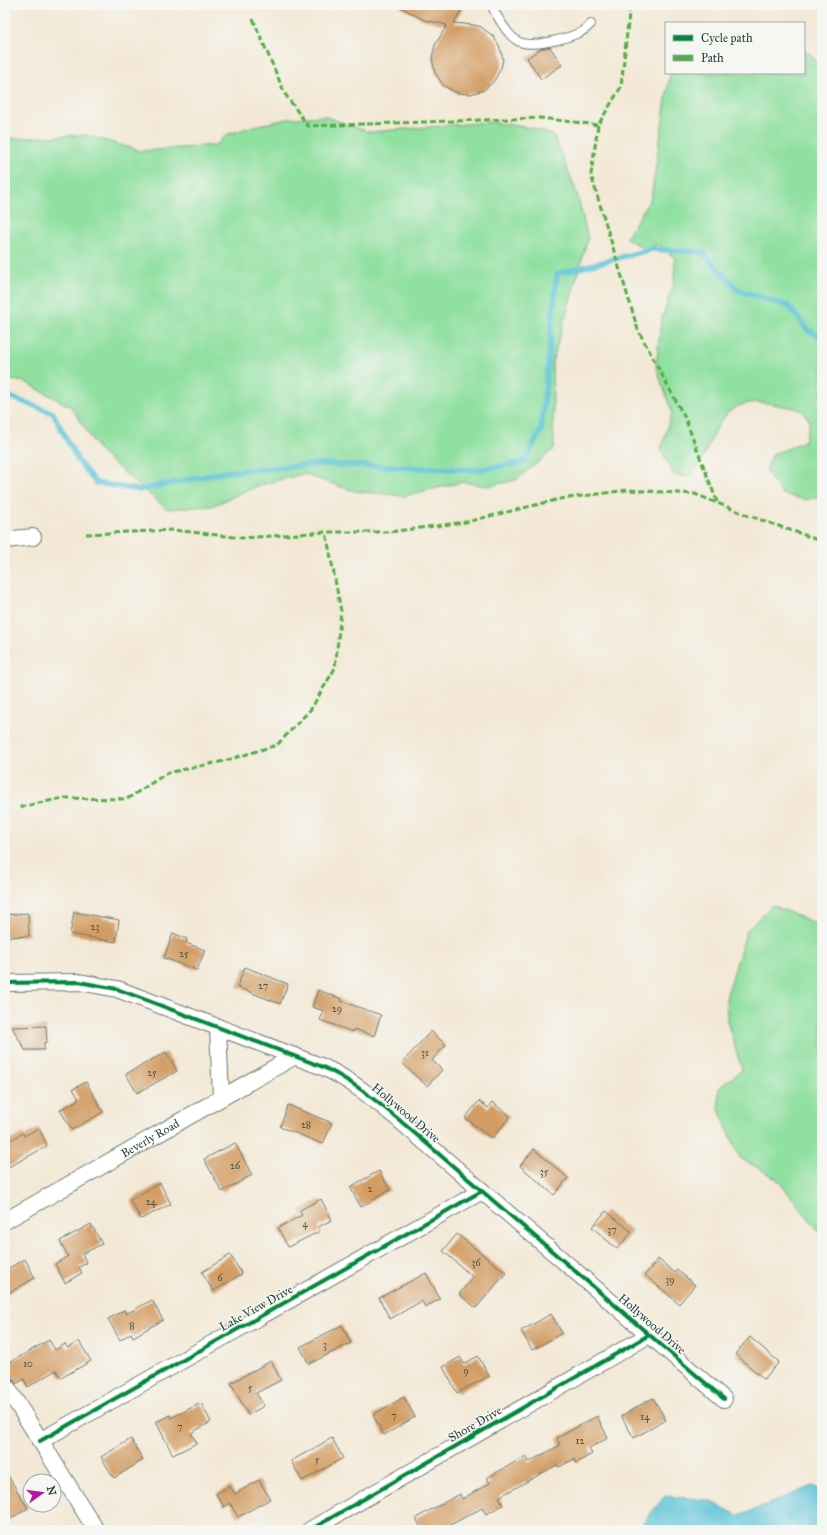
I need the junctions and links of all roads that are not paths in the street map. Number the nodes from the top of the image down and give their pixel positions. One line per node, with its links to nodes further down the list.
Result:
1 (491, 5): 2 (lane)
2 (591, 24)
3 (33, 537): 4 (street)
4 (5, 540)
5 (5, 983): 6 (street, Hollywood Drive)
6 (218, 1027): 7 (street, Hollywood Drive); 8 (street)
7 (295, 1056): 8 (street, Beverly Road); 9 (street, Hollywood Drive)
8 (220, 1098): 10 (street, Beverly Road)
9 (482, 1192): 11 (street, Hollywood Drive); 14 (street, Lake View Drive)
10 (5, 1221)
11 (649, 1335): 13 (street, Hollywood Drive); 16 (street, Shore Drive)
12 (5, 1384): 14 (street)
13 (724, 1399)
14 (40, 1441): 15 (street)
15 (96, 1530)
16 (310, 1530)

